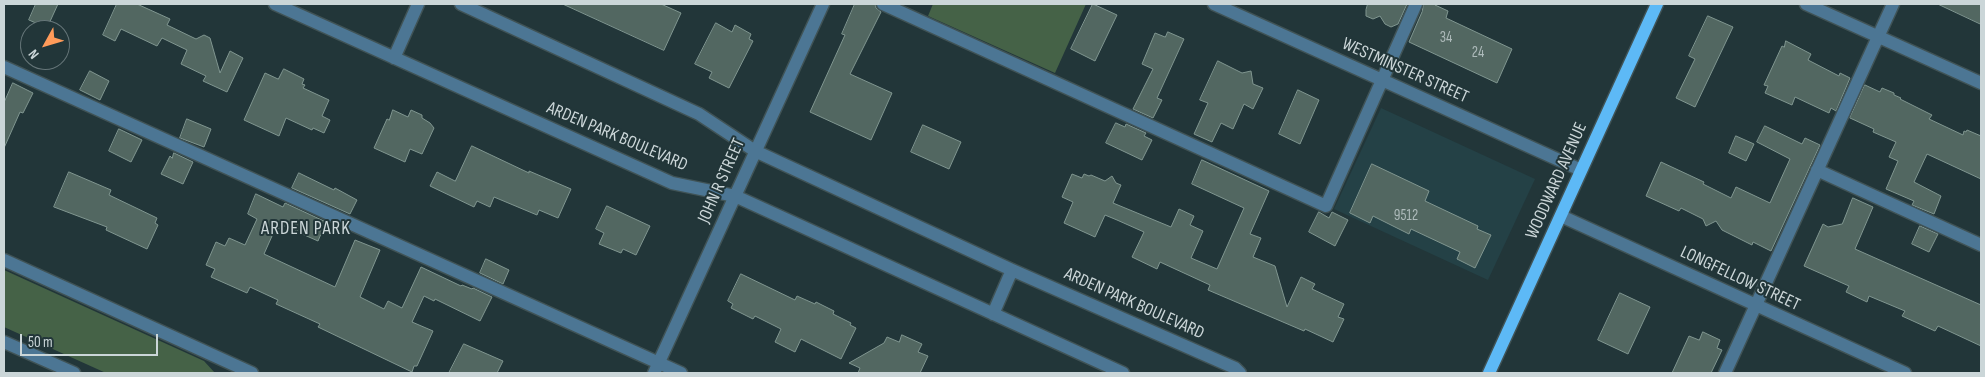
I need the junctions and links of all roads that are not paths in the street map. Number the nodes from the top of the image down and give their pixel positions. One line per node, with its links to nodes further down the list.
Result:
1 (275, 4): 12 (street, ARDEN PARK BOULEVARD)
2 (418, 4): 12 (street)
3 (461, 4): 16 (street, ARDEN PARK BOULEVARD)
4 (823, 4): 16 (street, JOHN R STREET)
5 (883, 4): 14 (street)
6 (1214, 4): 14 (street, WESTMINSTER STREET)
7 (1416, 4): 14 (street)
8 (1657, 4): 17 (main road, WOODWARD AVENUE)
9 (1806, 4): 11 (street)
10 (1893, 4): 11 (street)
11 (1878, 36): 15 (street); 18 (street)
12 (394, 58): 19 (street, ARDEN PARK BOULEVARD)
13 (4, 67): 27 (street)
14 (1381, 80): 17 (street, WESTMINSTER STREET)
15 (1981, 82)
16 (755, 151): 19 (street, JOHN R STREET); 23 (street, ARDEN PARK BOULEVARD)
17 (1581, 170): 20 (main road, WOODWARD AVENUE)
18 (1817, 170): 21 (street); 24 (street)
19 (735, 196): 25 (street, ARDEN PARK BOULEVARD); 27 (street, JOHN R STREET)
20 (1561, 216): 24 (street, LONGFELLOW STREET); 34 (main road, WOODWARD AVENUE)
21 (1981, 244)
22 (4, 260): 28 (street)
23 (1012, 270): 25 (street); 33 (street, ARDEN PARK BOULEVARD)
24 (1756, 306): 35 (street); 36 (street, LONGFELLOW STREET)
25 (993, 314): 32 (street, ARDEN PARK BOULEVARD)
26 (4, 342): 29 (street)
27 (656, 368): 31 (street)
28 (237, 370): 30 (street)
29 (74, 373)
30 (252, 373)
31 (681, 373)
32 (1123, 373)
33 (1240, 373)
34 (1489, 373)
35 (1725, 373)
36 (1905, 373)

